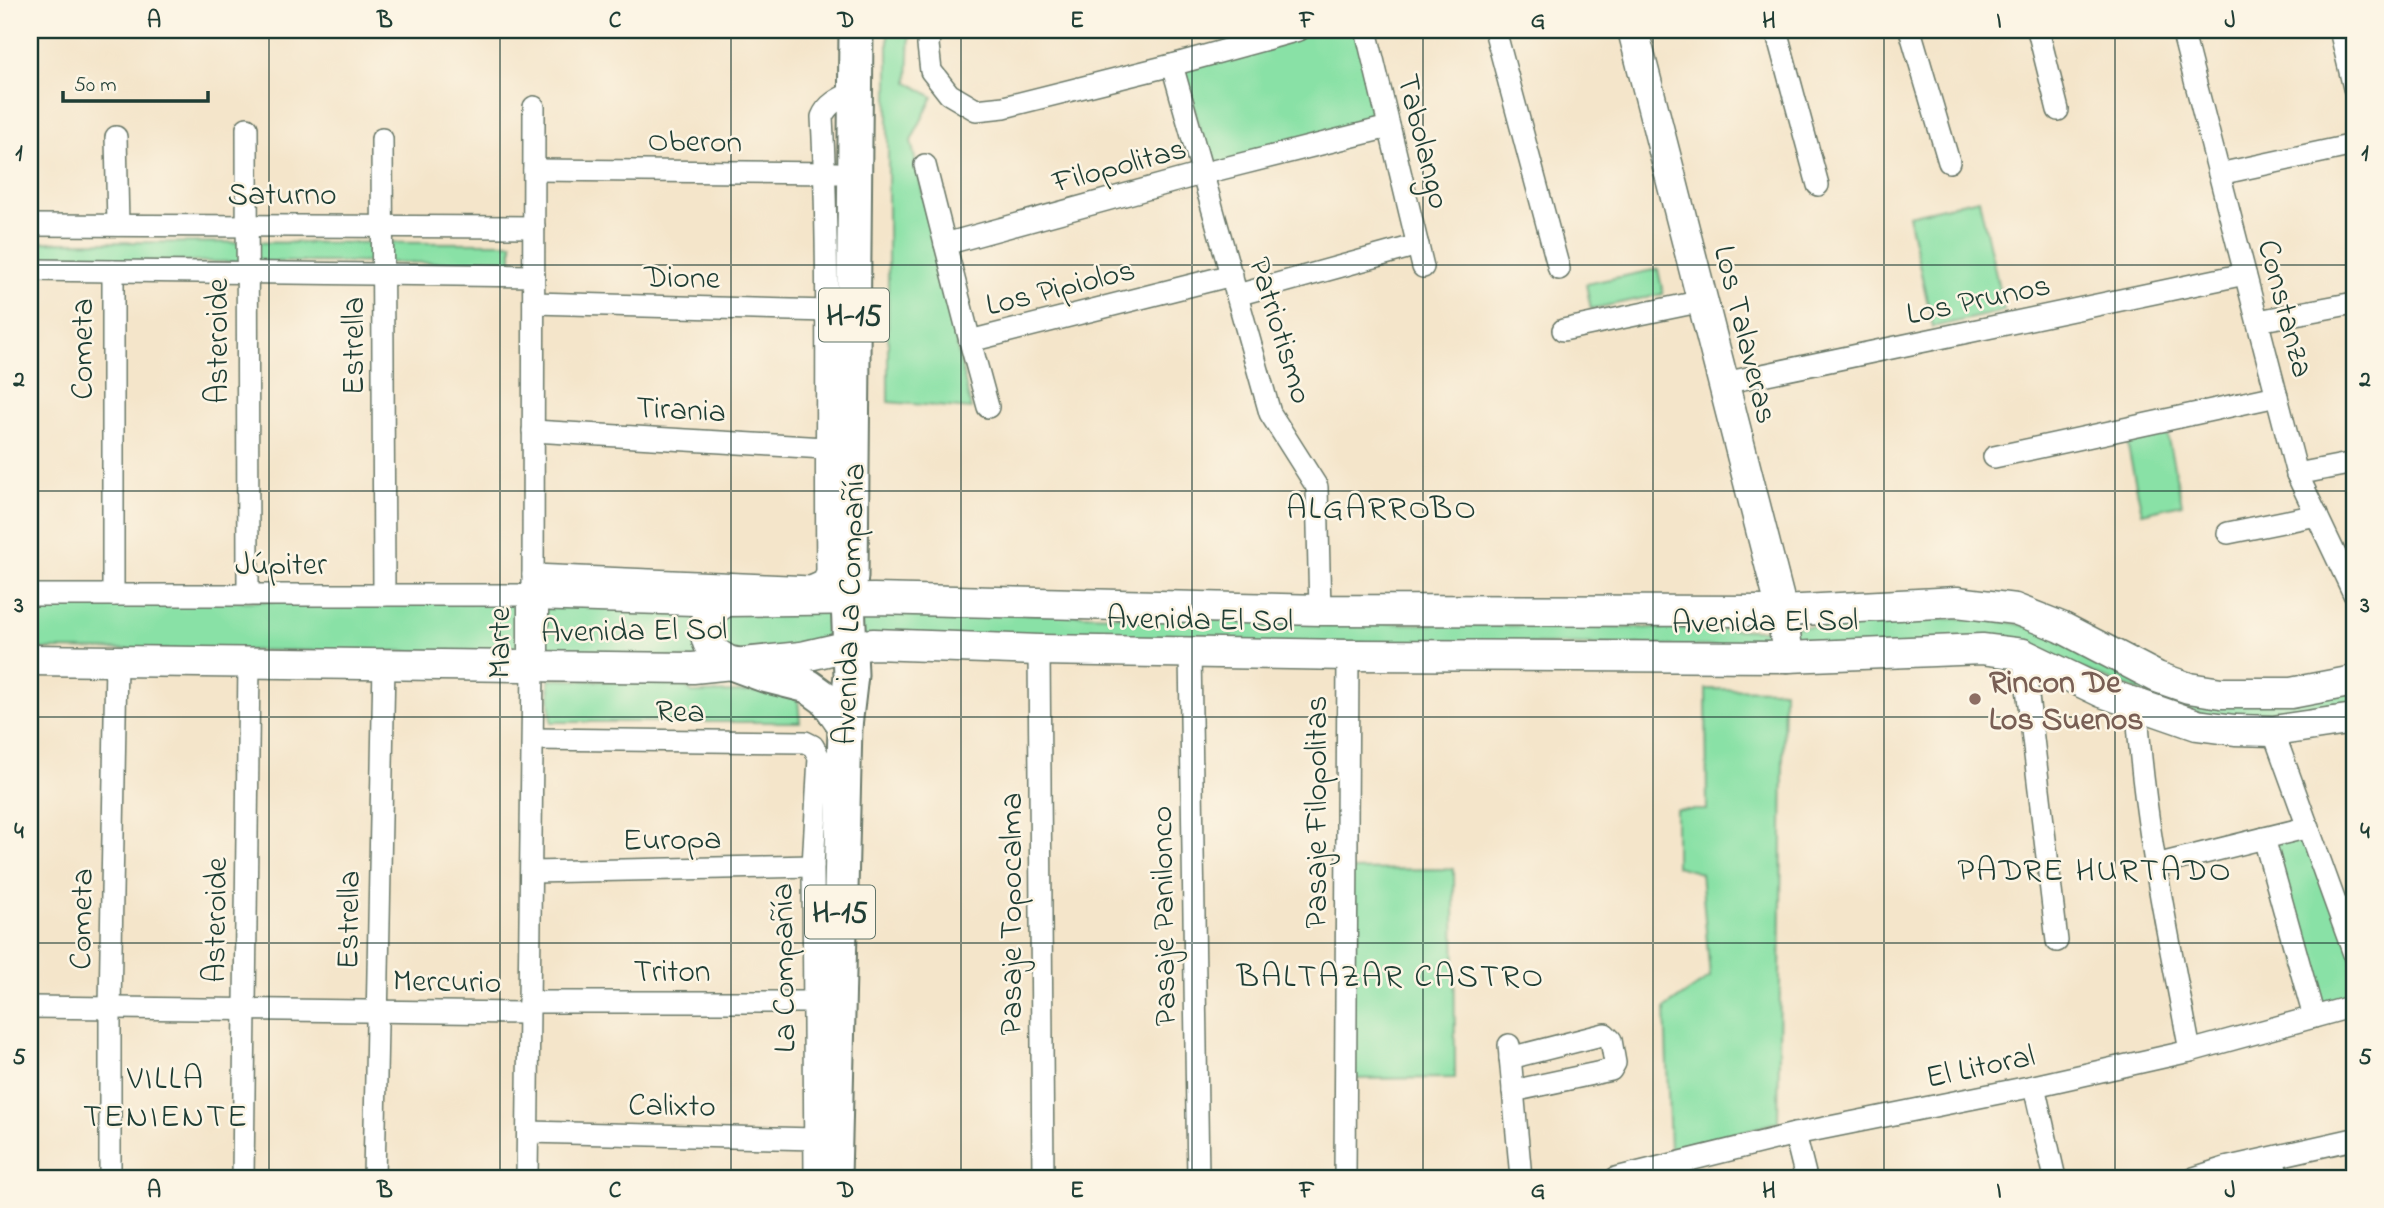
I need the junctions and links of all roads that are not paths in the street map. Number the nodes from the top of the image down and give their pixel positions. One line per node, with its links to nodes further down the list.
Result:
1 (856, 30): 25 (main road, Avenida La Compañía / H-15)
2 (930, 30): 13 (street)
3 (1299, 30): 12 (street)
4 (1366, 30): 17 (street, Tabolango)
5 (1495, 30): 37 (street)
6 (1633, 30): 45 (main road, Los Talaveras)
7 (1776, 30): 28 (street)
8 (1910, 30): 22 (street)
9 (2038, 30): 16 (street)
10 (2182, 30): 27 (street, Constanza)
11 (2340, 30): 14 (street)
12 (1270, 33): 13 (street)
13 (1172, 65): 26 (street, Patriotismo)
14 (2354, 88)
15 (534, 107): 24 (street, Marte)
16 (2058, 110)
17 (1389, 127): 26 (street, Filopolitas); 35 (street, Tabolango)
18 (247, 128): 29 (street, Asteroide)
19 (116, 137): 31 (street)
20 (382, 139): 32 (street, Estrella)
21 (2354, 145): 27 (street)
22 (1949, 162)
23 (925, 165): 34 (street)
24 (534, 170): 25 (street, Oberon); 33 (street, Marte)
25 (840, 173): 48 (street, Júpiter); 68 (main road, Avenida La Compañía / H-15)
26 (1202, 174): 34 (street, Filopolitas); 44 (street, Patriotismo)
27 (2219, 174): 42 (street, Constanza)
28 (1818, 185)
29 (247, 224): 31 (street, Saturno); 32 (street, Saturno); 40 (street, Asteroide)
30 (30, 225): 31 (street, Saturno)
31 (118, 225)
32 (383, 225): 33 (street, Saturno); 41 (street, Estrella)
33 (534, 227): 43 (street, Marte)
34 (945, 244): 51 (street)
35 (1418, 245): 36 (street, Tabolango); 44 (street, Los Pipiolos)
36 (1423, 267)
37 (1559, 269)
38 (30, 270): 39 (street)
39 (113, 271): 40 (street); 65 (street, Cometa)
40 (247, 273): 41 (street); 66 (street, Asteroide)
41 (383, 274): 43 (street); 67 (street, Estrella)
42 (2245, 274): 49 (street, Constanza); 52 (street, Los Prunos)
43 (534, 276): 46 (street, Marte)
44 (1235, 285): 51 (street, Los Pipiolos); 70 (street, Patriotismo)
45 (1703, 301): 50 (street); 52 (main road, Los Talaveras)
46 (534, 303): 48 (street, Dione); 55 (street, Marte)
47 (2354, 303): 49 (street)
48 (828, 311): 56 (street, Júpiter)
49 (2258, 321): 53 (street, Constanza)
50 (1563, 330)
51 (970, 341): 54 (street, Los Pipiolos)
52 (1724, 383): 71 (main road, Los Talaveras)
53 (2277, 396): 57 (street); 59 (street, Constanza)
54 (988, 407)
55 (534, 431): 56 (street, Tirania); 62 (street, Marte)
56 (825, 448): 62 (street, Júpiter)
57 (1994, 457)
58 (2354, 463): 59 (street)
59 (2297, 474): 60 (street, Constanza)
60 (2317, 515): 61 (street); 64 (street, Constanza)
61 (2228, 533)
62 (533, 585): 67 (street, Júpiter); 69 (main road, Avenida El Sol); 83 (main road, Marte)
63 (30, 594): 65 (street, Júpiter)
64 (2354, 594)
65 (113, 595): 66 (street, Júpiter)
66 (248, 595): 67 (street, Júpiter)
67 (384, 595)
68 (849, 600): 69 (main road, Avenida El Sol); 70 (main road, Avenida El Sol); 72 (main road, Avenida La Compañía / H-15)
69 (726, 601): 82 (main road)
70 (1320, 610): 71 (main road, Avenida El Sol)
71 (1782, 611): 77 (main road, Los Talaveras); 84 (main road, Avenida El Sol)
72 (849, 646): 73 (main road, Avenida El Sol); 82 (main road, Avenida El Sol); 87 (main road, Avenida La Compañía / H-15)
73 (1039, 650): 74 (main road, Avenida El Sol); 120 (street, Pasaje Topocalma)
74 (1190, 652): 76 (main road, Avenida El Sol); 121 (street, Pasaje Panilonco)
75 (2023, 654): 77 (main road, Avenida El Sol); 85 (main road, Avenida El Sol); 96 (street)
76 (1348, 655): 77 (main road, Avenida El Sol); 122 (street, Pasaje Filopolitas)
77 (1788, 657)
78 (30, 660): 79 (main road, Avenida El Sol)
79 (116, 661): 80 (main road, Avenida El Sol); 102 (street, Cometa)
80 (249, 662): 81 (main road, Avenida El Sol); 103 (street, Asteroide)
81 (384, 664): 83 (main road, Avenida El Sol); 104 (street, Estrella)
82 (734, 664): 83 (main road, Avenida El Sol); 87 (main road)
83 (533, 665): 89 (street, Marte)
84 (2354, 681)
85 (2137, 706): 88 (main road, Avenida El Sol); 93 (street)
86 (2354, 719): 88 (main road, Avenida El Sol)
87 (845, 726): 119 (main road, Avenida La Compañía / H-15)
88 (2273, 731): 91 (street)
89 (533, 739): 90 (street, Rea); 95 (street, Marte)
90 (819, 757): 94 (street, La Compañía)
91 (2309, 827): 92 (street); 97 (street)
92 (2264, 838): 93 (street); 105 (street)
93 (2156, 864): 106 (street)
94 (813, 866): 95 (street, Europa); 98 (street, La Compañía)
95 (532, 872): 101 (street, Marte)
96 (2057, 941)
97 (2354, 954)
98 (815, 1002): 101 (street, Triton); 111 (street, La Compañía)
99 (2354, 1006): 105 (street, El Litoral)
100 (30, 1007): 102 (street, Mercurio)
101 (528, 1007): 104 (street, Mercurio); 109 (street, Marte)
102 (110, 1008): 103 (street, Mercurio); 114 (street, Cometa)
103 (245, 1010): 104 (street, Mercurio); 115 (street, Asteroide)
104 (376, 1011): 116 (street, Estrella)
105 (2314, 1017): 106 (street, El Litoral)
106 (2190, 1051): 107 (street, El Litoral)
107 (2035, 1086): 110 (street, El Litoral); 126 (street)
108 (1513, 1091): 108 (street); 123 (street)
109 (528, 1132): 111 (street, Calixto); 117 (street, Marte)
110 (1795, 1134): 124 (street, El Litoral); 125 (street)
111 (815, 1139): 118 (street, La Compañía)
112 (2354, 1139): 113 (street)
113 (2275, 1168): 127 (street)
114 (110, 1178)
115 (243, 1178)
116 (374, 1178)
117 (527, 1178)
118 (815, 1178)
119 (834, 1178)
120 (1043, 1178)
121 (1198, 1178)
122 (1345, 1178)
123 (1521, 1178)
124 (1616, 1178)
125 (1806, 1178)
126 (2055, 1178)
127 (2194, 1178)

